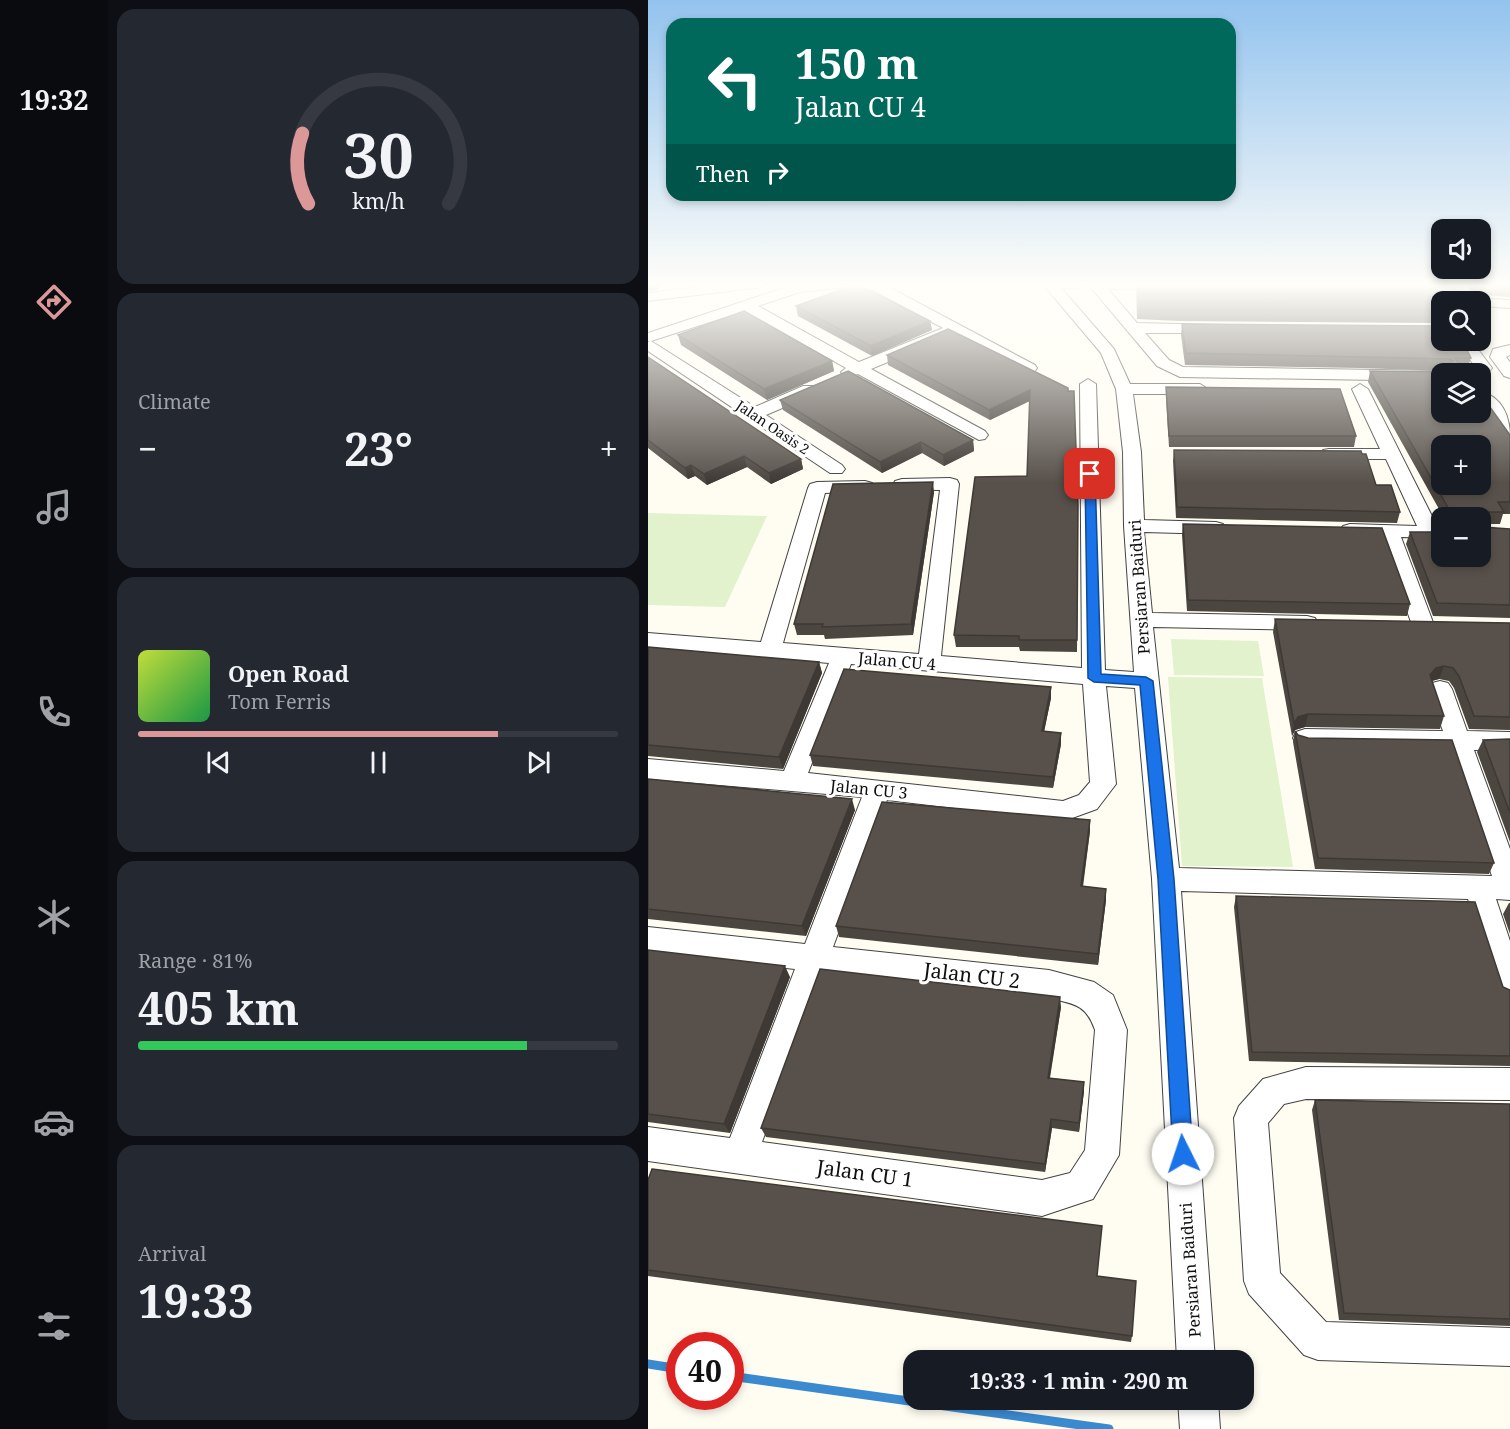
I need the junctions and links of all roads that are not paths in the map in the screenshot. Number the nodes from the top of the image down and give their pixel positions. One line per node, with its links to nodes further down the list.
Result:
1 (660, 350): 17 (street, Jalan Oasis 2)
2 (826, 350): 8 (street)
3 (904, 350): 8 (street)
4 (994, 350): 9 (street)
5 (1106, 350): 13 (street, Persiaran Baiduri)
6 (1152, 350): 11 (street)
7 (1510, 350): 10 (street)
8 (859, 368): 17 (street); 19 (street)
9 (1029, 368)
10 (1510, 373)
11 (1431, 376)
12 (1088, 384): 36 (street)
13 (1124, 389): 14 (street); 24 (street, Persiaran Baiduri)
14 (1360, 389): 15 (street); 21 (street)
15 (1431, 390)
16 (1491, 403): 18 (street)
17 (754, 414): 22 (street, Jalan Oasis 2)
18 (1510, 431)
19 (979, 435)
20 (1308, 454): 21 (street)
21 (1391, 454): 23 (street)
22 (836, 469)
23 (1431, 523)
24 (1134, 526): 25 (street); 29 (street, Persiaran Baiduri)
25 (1239, 528)
26 (1331, 530): 27 (street)
27 (1389, 531): 28 (street); 31 (street)
28 (1431, 532)
29 (1142, 620): 30 (street); 37 (street, Persiaran Baiduri)
30 (1329, 623)
31 (1400, 625)
32 (648, 640): 33 (street, Jalan CU 4)
33 (771, 650): 34 (street, Jalan CU 4); 35 (street)
34 (843, 656): 35 (street, Jalan CU 4); 43 (street)
35 (929, 664): 36 (street, Jalan CU 4)
36 (1094, 678): 37 (street, Jalan CU 4); 44 (street, Jalan CU 3)
37 (1146, 681): 45 (street, Persiaran Baiduri)
38 (1440, 689): 40 (street)
39 (1305, 738): 40 (street)
40 (1459, 740): 41 (street); 47 (street)
41 (1510, 741)
42 (648, 769): 43 (street, Jalan CU 3)
43 (792, 782): 44 (street, Jalan CU 3)
44 (878, 789): 49 (street)
45 (1166, 879): 46 (street); 56 (street, Persiaran Baiduri)
46 (1478, 887): 47 (street); 50 (street)
47 (1510, 888)
48 (648, 940): 49 (street, Jalan CU 2)
49 (814, 957): 53 (street); 54 (street, Jalan CU 2)
50 (1510, 986)
51 (1510, 1084): 55 (street)
52 (648, 1144): 53 (street, Jalan CU 1)
53 (740, 1155): 54 (street, Jalan CU 1)
54 (1081, 1187)
55 (1510, 1347)
56 (1195, 1350)
57 (1199, 1410): 58 (street)
58 (1200, 1429)

